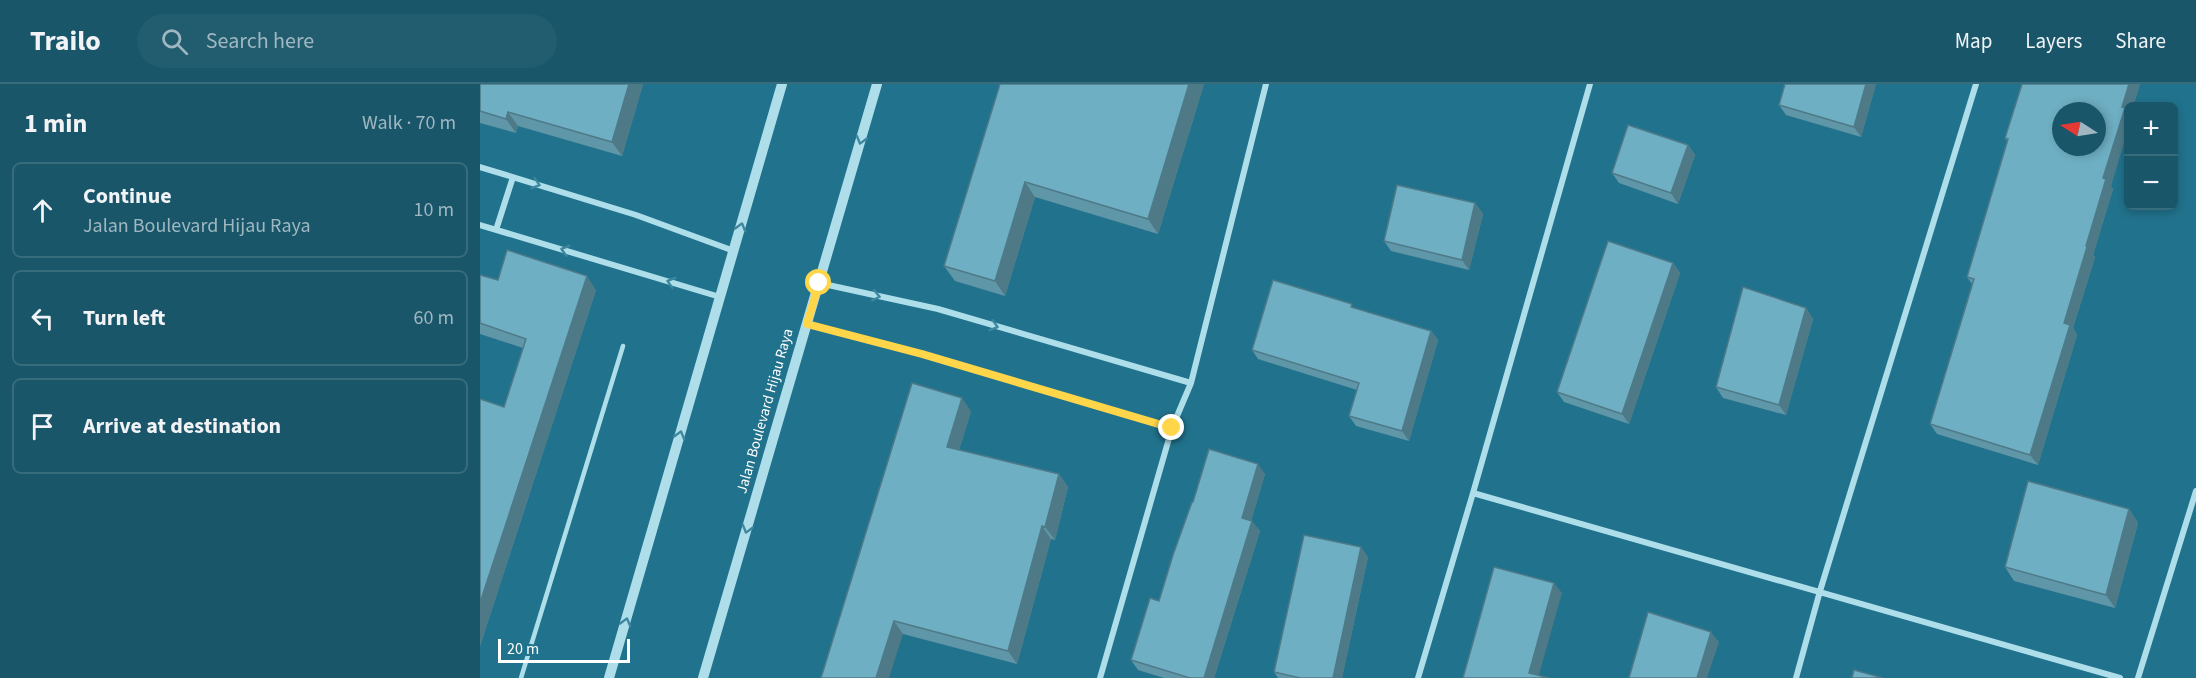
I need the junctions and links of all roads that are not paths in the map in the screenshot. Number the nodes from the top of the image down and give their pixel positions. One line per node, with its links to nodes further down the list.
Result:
1 (782, 84): 10 (street, one-way to 1)
2 (877, 84): 11 (street, Jalan Boulevard Hijau Raya, one-way to 11)
3 (1266, 84): 15 (street)
4 (1590, 84): 18 (street)
5 (1976, 84): 19 (street)
6 (480, 167): 7 (street)
7 (513, 177): 9 (street); 10 (street, one-way to 10)
8 (480, 225): 9 (street)
9 (496, 230): 12 (street, one-way to 9)
10 (734, 251): 12 (street)
11 (819, 283): 13 (street, Jalan Boulevard Hijau Raya); 15 (street, one-way to 15)
12 (720, 297): 21 (street, one-way to 12)
13 (807, 324): 16 (street); 22 (street, Jalan Boulevard Hijau Raya, one-way to 22)
14 (623, 345): 20 (lane)
15 (1191, 383): 16 (street)
16 (1172, 428): 23 (street)
17 (2196, 491): 27 (street)
18 (1473, 493): 19 (street); 24 (street)
19 (1820, 591): 25 (street); 26 (street)
20 (521, 678)
21 (609, 678)
22 (703, 678)
23 (1100, 678)
24 (1418, 678)
25 (1796, 678)
26 (2120, 678)
27 (2138, 678)

